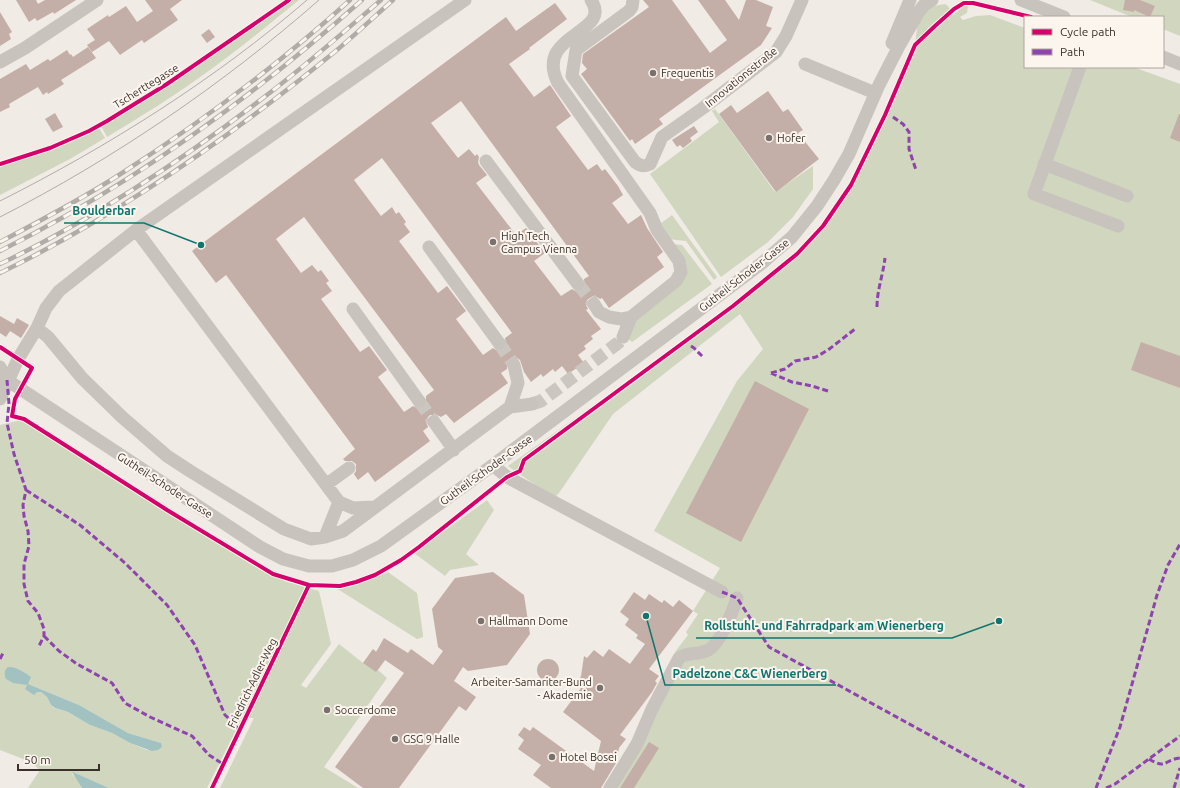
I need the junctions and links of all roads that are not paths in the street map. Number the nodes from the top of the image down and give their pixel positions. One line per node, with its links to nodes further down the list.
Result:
1 (97, 0): 11 (street)
2 (465, 0): 20 (street)
3 (591, 0): 25 (street)
4 (633, 0): 8 (street, Innovationsstraße)
5 (910, 0): 15 (street, Gutheil-Schoder-Gasse)
6 (932, 0): 15 (street, Gutheil-Schoder-Gasse)
7 (1022, 0): 9 (street)
8 (799, 1)
9 (1062, 16)
10 (1164, 57): 13 (street)
11 (0, 62)
12 (805, 64): 15 (street)
13 (1180, 64)
14 (1080, 68): 17 (street)
15 (877, 89): 38 (street, Gutheil-Schoder-Gasse)
16 (486, 161): 22 (street)
17 (1044, 164): 18 (street); 19 (street)
18 (1128, 196)
19 (1118, 226)
20 (136, 230): 26 (street); 40 (street)
21 (429, 247): 28 (street)
22 (578, 284)
23 (594, 304): 25 (street)
24 (353, 309): 33 (street)
25 (630, 317): 27 (street)
26 (37, 328): 31 (street); 43 (street)
27 (622, 337)
28 (499, 343)
29 (514, 364): 35 (street)
30 (0, 367): 31 (street, Gutheil-Schoder-Gasse)
31 (2, 381): 32 (street); 38 (street, Gutheil-Schoder-Gasse)
32 (0, 399)
33 (419, 401)
34 (532, 404): 35 (street)
35 (510, 407): 37 (street)
36 (434, 422): 37 (street)
37 (454, 450): 42 (street)
38 (493, 465): 44 (street)
39 (349, 468): 40 (street)
40 (327, 484): 41 (street)
41 (339, 502): 42 (street); 43 (street)
42 (374, 507): 43 (street)
43 (325, 537)
44 (722, 592)
45 (737, 598): 46 (street)
46 (610, 788)

